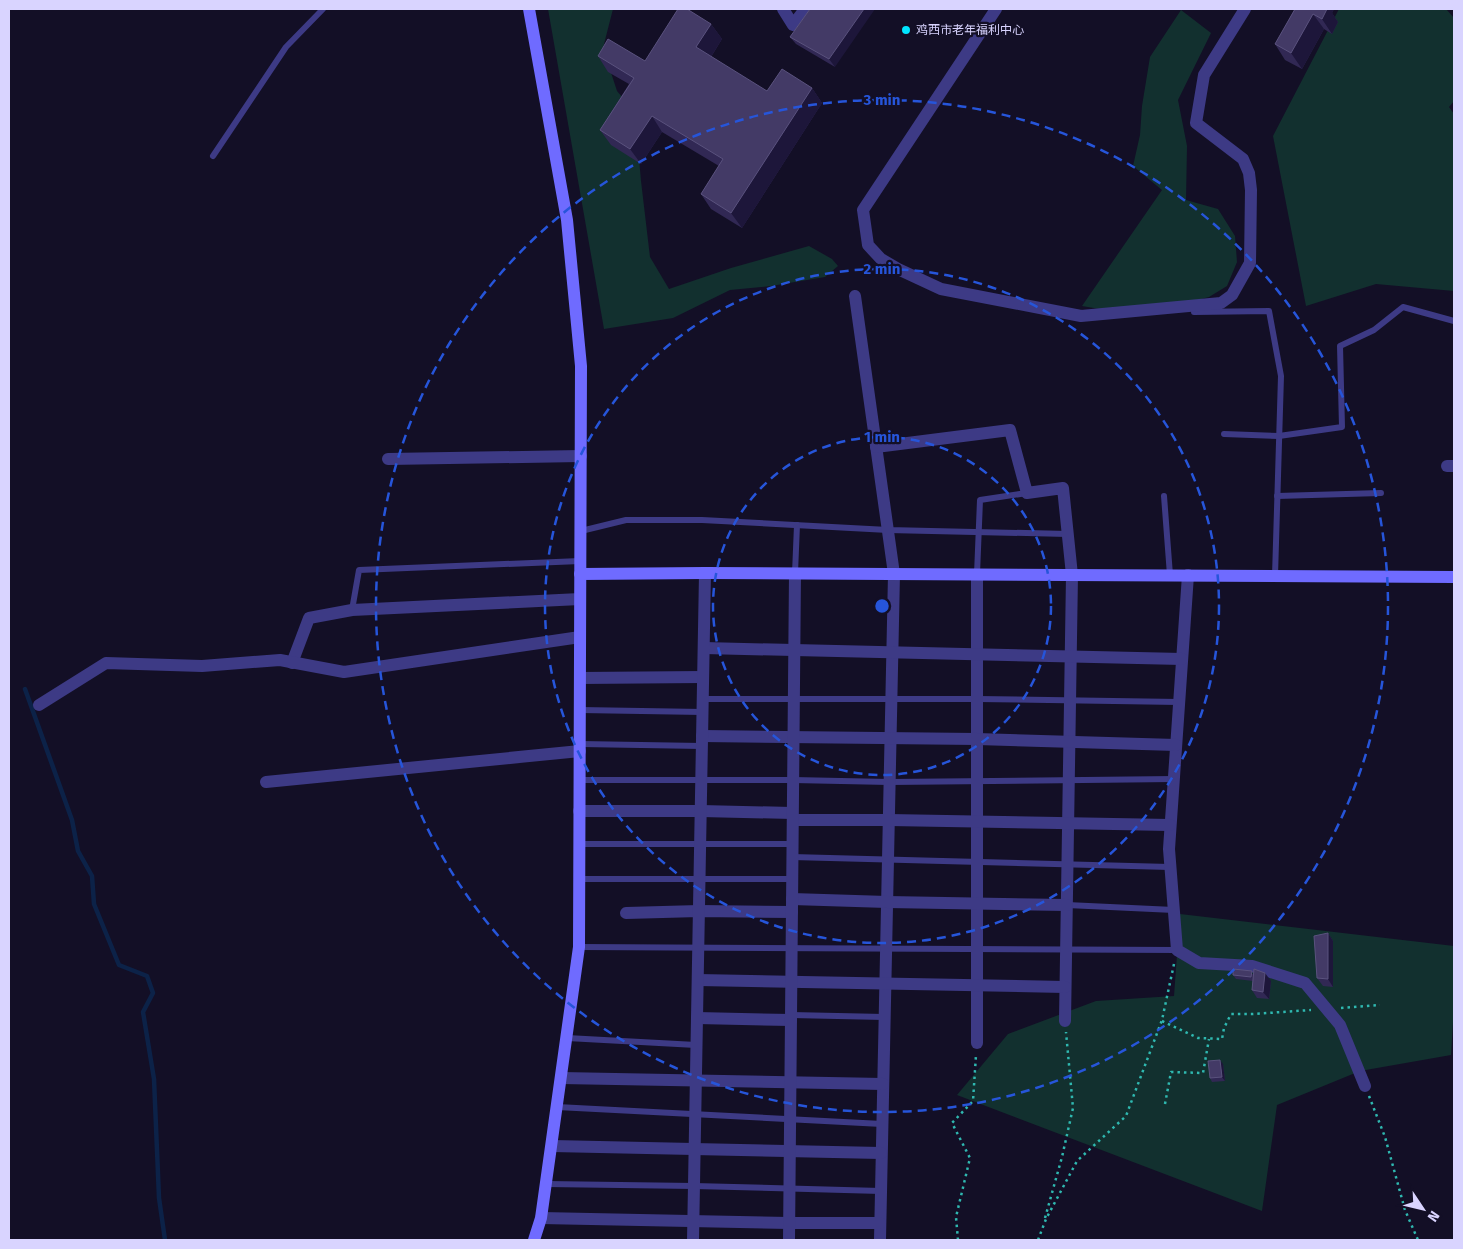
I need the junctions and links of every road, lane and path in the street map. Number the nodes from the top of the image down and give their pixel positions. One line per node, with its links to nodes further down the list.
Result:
1 (323, 9): 7 (lane)
2 (529, 9): 14 (street)
3 (783, 9): 4 (street)
4 (805, 9)
5 (996, 9): 6 (street)
6 (1244, 9)
7 (213, 156)
8 (855, 296): 13 (street)
9 (1194, 312): 12 (lane)
10 (1454, 321): 12 (lane)
11 (1224, 434): 12 (lane)
12 (1279, 436): 19 (lane)
13 (876, 447): 17 (street); 21 (street)
14 (581, 456): 15 (street); 22 (street)
15 (388, 459)
16 (1381, 492): 19 (lane)
17 (1028, 493): 23 (lane); 24 (street)
18 (1164, 496): 31 (lane)
19 (1277, 496): 33 (lane)
20 (797, 525): 21 (lane); 22 (lane); 27 (lane)
21 (888, 530): 23 (lane); 28 (street)
22 (580, 531): 25 (street)
23 (979, 532): 24 (lane); 29 (lane)
24 (1068, 534): 30 (street)
25 (580, 567): 26 (street); 35 (street); 36 (lane)
26 (705, 573): 27 (street); 38 (street)
27 (795, 574): 28 (street); 39 (street)
28 (894, 574): 29 (street); 40 (street)
29 (977, 574): 30 (street); 41 (street)
30 (1072, 575): 31 (street); 42 (street)
31 (1170, 575): 32 (street)
32 (1188, 575): 33 (street); 43 (street)
33 (1275, 576): 34 (street)
34 (1454, 576)
35 (580, 599): 36 (street); 37 (street)
36 (352, 610): 44 (street)
37 (580, 637): 44 (street); 46 (street)
38 (704, 648): 39 (street); 45 (street)
39 (794, 650): 40 (street); 48 (street)
40 (892, 652): 41 (street); 49 (street)
41 (977, 654): 42 (street); 50 (street)
42 (1071, 657): 43 (street); 51 (street)
43 (1182, 659): 52 (street)
44 (292, 662): 53 (street)
45 (703, 677): 46 (street); 47 (street)
46 (580, 678): 54 (street)
47 (703, 699): 48 (lane); 55 (street)
48 (794, 699): 49 (lane); 56 (street)
49 (891, 699): 50 (lane); 57 (street)
50 (977, 699): 51 (lane); 58 (street)
51 (1070, 701): 52 (lane); 60 (street)
52 (1179, 702): 61 (street)
53 (38, 705)
54 (580, 710): 55 (lane); 62 (street)
55 (703, 712): 59 (street)
56 (793, 737): 57 (street); 59 (street); 65 (street)
57 (890, 738): 58 (street); 70 (street)
58 (977, 739): 60 (street); 67 (street)
59 (702, 741): 62 (lane); 64 (street)
60 (1069, 742): 61 (street); 68 (street)
61 (1176, 745): 66 (street)
62 (580, 748): 63 (street); 69 (street)
63 (579, 780): 64 (lane); 71 (street)
64 (701, 780): 65 (lane); 72 (street)
65 (793, 780): 70 (lane); 73 (street)
66 (1174, 780): 68 (lane); 77 (street)
67 (977, 781): 68 (lane); 70 (lane); 75 (street)
68 (1069, 781): 76 (street)
69 (266, 782)
70 (889, 782): 74 (street)
71 (579, 811): 72 (street); 78 (street)
72 (701, 811): 73 (street); 79 (street)
73 (792, 816): 74 (street); 80 (street)
74 (889, 820): 75 (street); 81 (street)
75 (977, 821): 76 (street); 82 (street)
76 (1068, 823): 77 (street); 83 (street)
77 (1170, 825): 84 (street)
78 (580, 844): 79 (lane); 86 (street)
79 (700, 844): 80 (lane); 87 (street)
80 (792, 851): 81 (lane); 85 (street)
81 (888, 860): 82 (lane); 89 (street)
82 (977, 862): 83 (lane); 90 (street)
83 (1067, 864): 84 (lane); 91 (street)
84 (1170, 867): 92 (street)
85 (792, 878): 87 (lane); 88 (street)
86 (579, 879): 87 (lane); 96 (street)
87 (700, 879): 93 (street)
88 (792, 899): 89 (street); 94 (street)
89 (887, 902): 90 (street); 99 (street)
90 (977, 904): 91 (street); 100 (street)
91 (1067, 905): 92 (lane); 101 (street)
92 (1174, 910): 102 (street)
93 (699, 911): 94 (street); 95 (street); 97 (street)
94 (792, 912): 98 (street)
95 (626, 913)
96 (579, 947): 97 (lane); 115 (street)
97 (698, 948): 98 (lane); 103 (street)
98 (792, 948): 99 (lane); 104 (street)
99 (886, 949): 100 (lane); 105 (street)
100 (977, 949): 101 (lane); 106 (street)
101 (1066, 950): 102 (lane); 107 (street)
102 (1177, 950): 109 (street); 113 (path)
103 (698, 980): 104 (street); 112 (street)
104 (791, 982): 105 (street); 110 (street)
105 (885, 984): 106 (street); 111 (street)
106 (977, 985): 107 (street); 117 (street)
107 (1065, 986): 114 (street)
108 (1380, 1005): 109 (path)
109 (1327, 1009): 116 (path); 123 (street)
110 (791, 1017): 111 (lane); 112 (street); 121 (street)
111 (884, 1017): 122 (street)
112 (697, 1018): 118 (street)
113 (1162, 1020): 116 (path); 141 (path)
114 (1064, 1021): 141 (path)
115 (567, 1038): 118 (lane); 119 (street)
116 (1209, 1039): 124 (path)
117 (977, 1043): 146 (path)
118 (696, 1045): 120 (street)
119 (561, 1078): 120 (street); 125 (street)
120 (696, 1080): 121 (street); 126 (street)
121 (791, 1082): 122 (street); 127 (street)
122 (883, 1084): 128 (street)
123 (1365, 1086): 148 (path)
124 (1165, 1104)
125 (557, 1107): 126 (lane); 129 (street)
126 (695, 1114): 127 (lane); 130 (street)
127 (790, 1119): 128 (lane); 131 (street)
128 (882, 1124): 132 (street)
129 (552, 1146): 130 (street); 133 (street)
130 (695, 1149): 131 (street); 134 (street)
131 (790, 1151): 132 (street); 135 (street)
132 (881, 1153): 136 (street)
133 (546, 1184): 134 (lane); 137 (street)
134 (694, 1186): 135 (lane); 138 (street)
135 (790, 1188): 136 (lane); 139 (street)
136 (881, 1191): 140 (street)
137 (541, 1218): 138 (street); 142 (street)
138 (693, 1221): 139 (street); 143 (street)
139 (789, 1222): 140 (street); 144 (street)
140 (880, 1223): 145 (street)
141 (1042, 1229): 147 (path)
142 (534, 1240)
143 (693, 1240)
144 (789, 1240)
145 (880, 1240)
146 (958, 1240)
147 (1038, 1240)
148 (1418, 1240)

